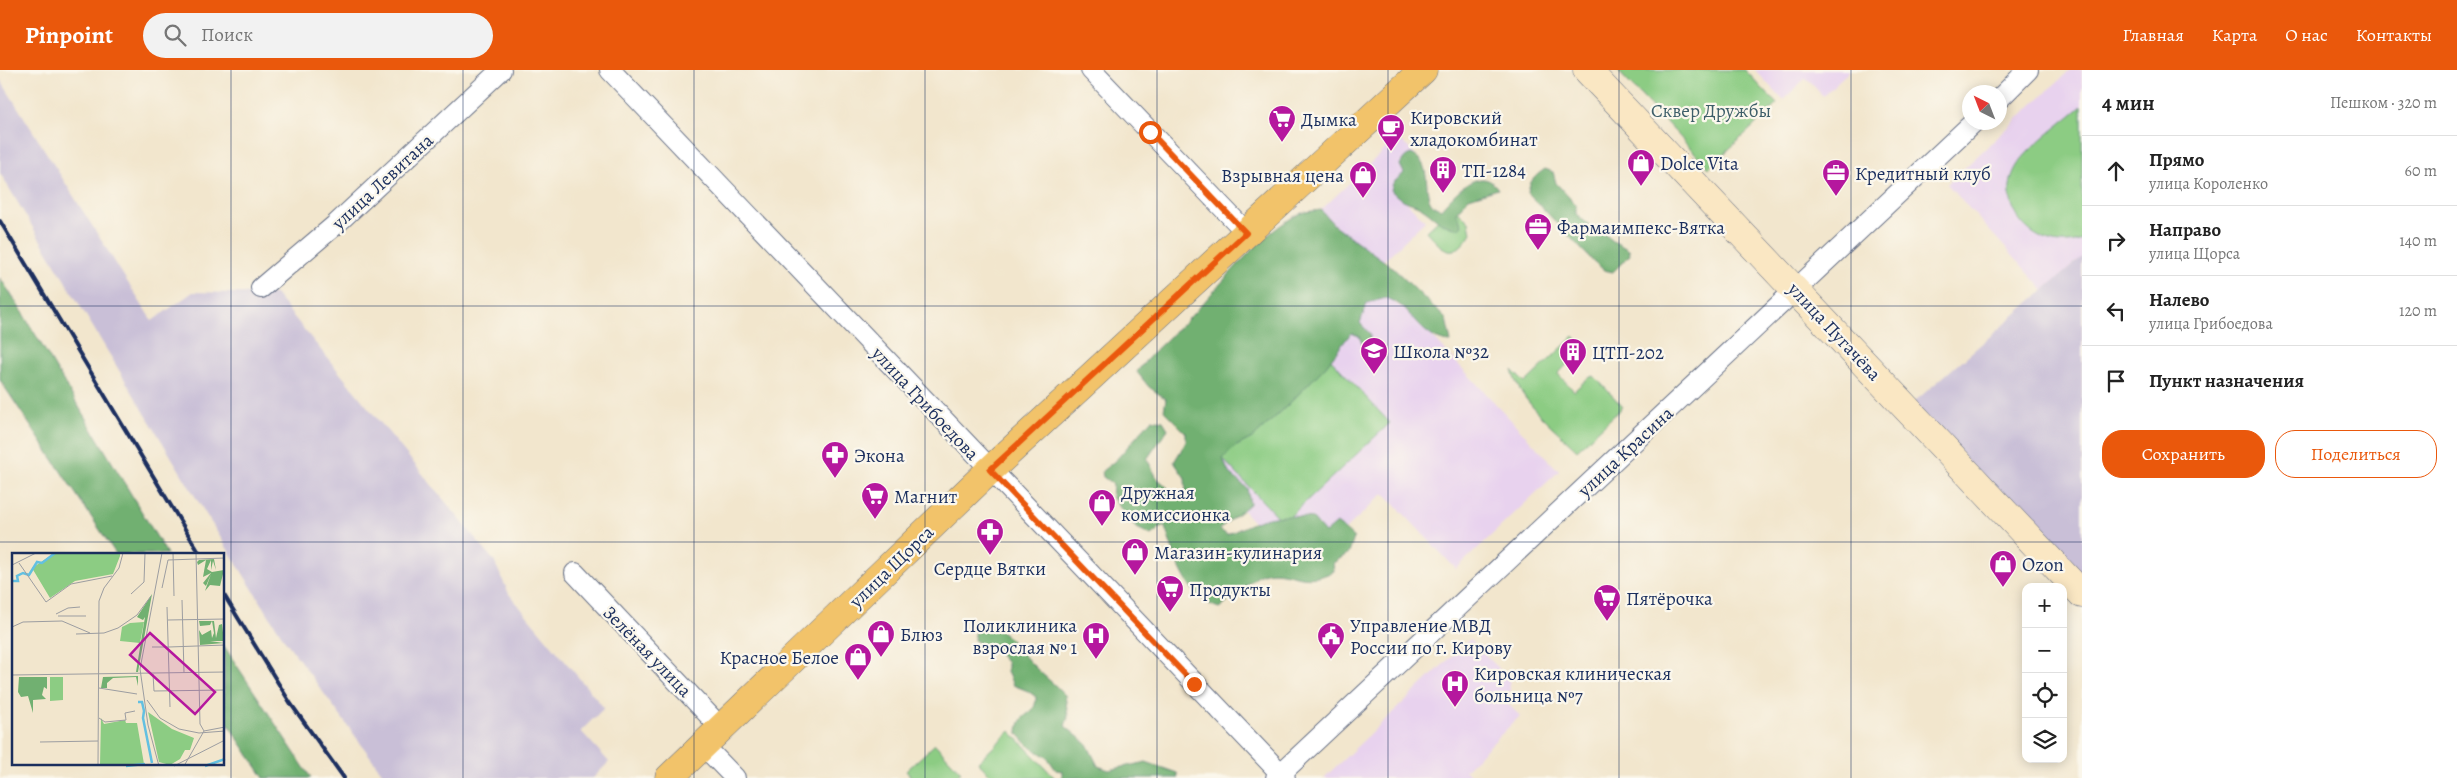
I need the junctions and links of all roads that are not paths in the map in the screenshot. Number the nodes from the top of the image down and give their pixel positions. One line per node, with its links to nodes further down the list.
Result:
1 (501, 70): 10 (street, улица Левитана)
2 (610, 70): 12 (street, улица Грибоедова)
3 (1092, 70): 9 (street)
4 (1423, 70): 9 (main road, улица Щорса)
5 (1587, 70): 11 (street, улица Пугачёва)
6 (2028, 70): 7 (street)
7 (2007, 91)
8 (1966, 130): 11 (street, улица Красина)
9 (1246, 233): 12 (main road, улица Щорса)
10 (261, 288)
11 (1797, 290): 14 (street, улица Пугачёва); 16 (street, улица Красина)
12 (990, 470): 15 (main road, улица Щорса); 16 (street, улица Грибоедова)
13 (574, 573): 15 (street, Зелёная улица)
14 (2082, 594)
15 (713, 737): 17 (main road, улица Щорса); 18 (street, Зелёная улица)
16 (1280, 776)
17 (669, 778)
18 (734, 778)

